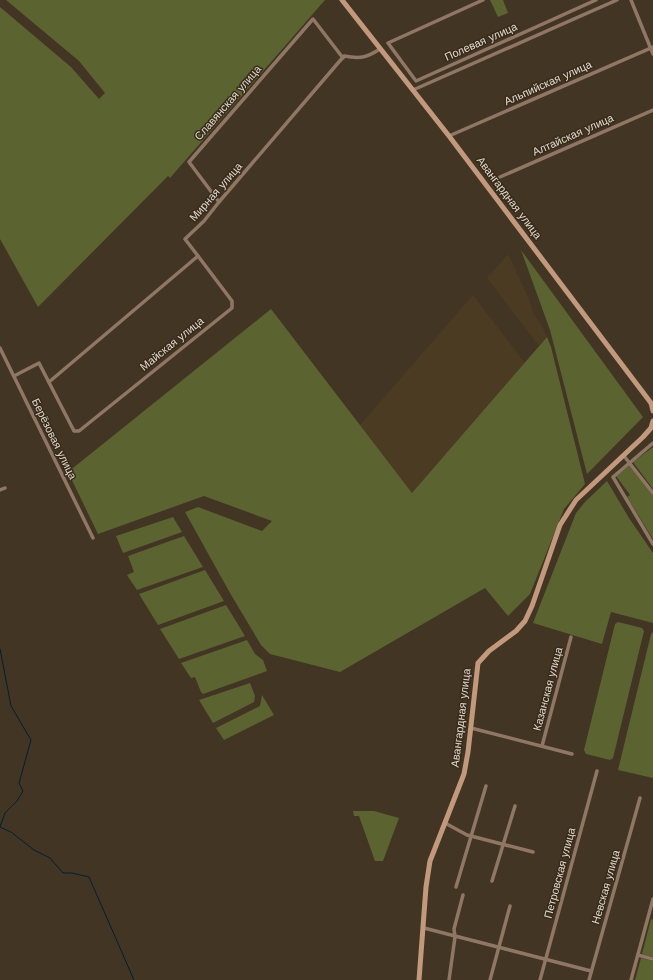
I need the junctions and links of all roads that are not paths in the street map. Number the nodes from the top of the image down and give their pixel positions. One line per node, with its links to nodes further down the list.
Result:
1 (342, 0): 7 (main road, Авангардная улица)
2 (483, 0): 3 (street, Полевая улица)
3 (596, 0)
4 (617, 0): 10 (street)
5 (631, 0): 6 (street)
6 (652, 47): 8 (street); 12 (street, Альпийская улица)
7 (380, 49): 9 (street); 10 (main road, Авангардная улица)
8 (653, 54)
9 (343, 58): 14 (street, Мирная улица); 14 (street, Славянская улица)
10 (413, 90): 12 (main road, Авангардная улица)
11 (653, 110): 13 (street, Алтайская улица)
12 (450, 136): 19 (main road, Авангардная улица)
13 (500, 177)
14 (219, 202): 15 (street, Мирная улица)
15 (198, 256): 18 (street); 18 (street, Майская улица)
16 (0, 348): 17 (street, Берёзовая улица)
17 (14, 376): 18 (street); 27 (street, Берёзовая улица)
18 (49, 382)
19 (653, 411)
20 (653, 421): 22 (main road, Авангардная улица)
21 (653, 443): 23 (street)
22 (624, 456): 23 (street); 30 (main road, Авангардная улица)
23 (630, 462): 26 (street); 28 (street)
24 (5, 488): 25 (street)
25 (0, 490)
26 (653, 492)
27 (93, 538)
28 (653, 544)
29 (571, 637): 31 (street, Казанская улица)
30 (471, 728): 31 (street); 37 (main road, Авангардная улица)
31 (542, 746): 32 (street)
32 (572, 754)
33 (597, 771): 53 (street, Петровская улица)
34 (486, 786): 38 (street)
35 (640, 798): 54 (street, Невская улица)
36 (515, 806): 39 (street)
37 (445, 823): 38 (street); 48 (main road, Авангардная улица)
38 (471, 836): 39 (street); 42 (street)
39 (503, 844): 40 (street); 41 (street)
40 (533, 852)
41 (492, 881)
42 (456, 887)
43 (463, 895): 49 (street)
44 (653, 899): 46 (street)
45 (510, 906): 50 (street)
46 (648, 916): 47 (street); 51 (street)
47 (653, 918)
48 (424, 928): 49 (street); 55 (main road, Авангардная улица)
49 (455, 937): 50 (street); 56 (street)
50 (499, 948): 53 (street); 57 (street)
51 (638, 955): 52 (street); 60 (street)
52 (653, 959)
53 (546, 961): 54 (street); 58 (street, Петровская улица)
54 (591, 971): 59 (street, Невская улица)
55 (420, 980)
56 (449, 980)
57 (490, 980)
58 (540, 980)
59 (589, 980)
60 (631, 980)

